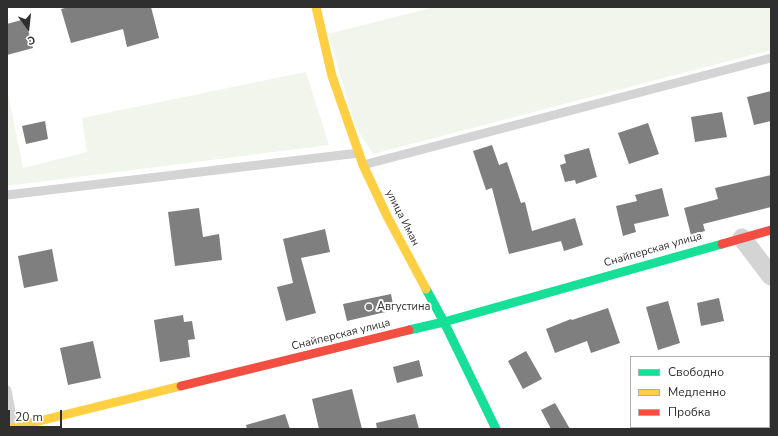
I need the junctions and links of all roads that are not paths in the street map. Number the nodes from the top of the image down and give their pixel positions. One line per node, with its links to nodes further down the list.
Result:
1 (316, 7): 3 (street, улица Иман)
2 (771, 58): 4 (lane)
3 (359, 153): 4 (street, улица Иман); 5 (lane)
4 (363, 165): 9 (street, улица Иман)
5 (7, 195)
6 (771, 230): 7 (street, Снайперская улица)
7 (742, 238): 8 (street); 9 (street, Снайперская улица)
8 (771, 276)
9 (444, 322): 11 (street, Снайперская улица); 12 (street, улица Иман)
10 (7, 390): 11 (lane)
11 (12, 428)
12 (496, 429)

